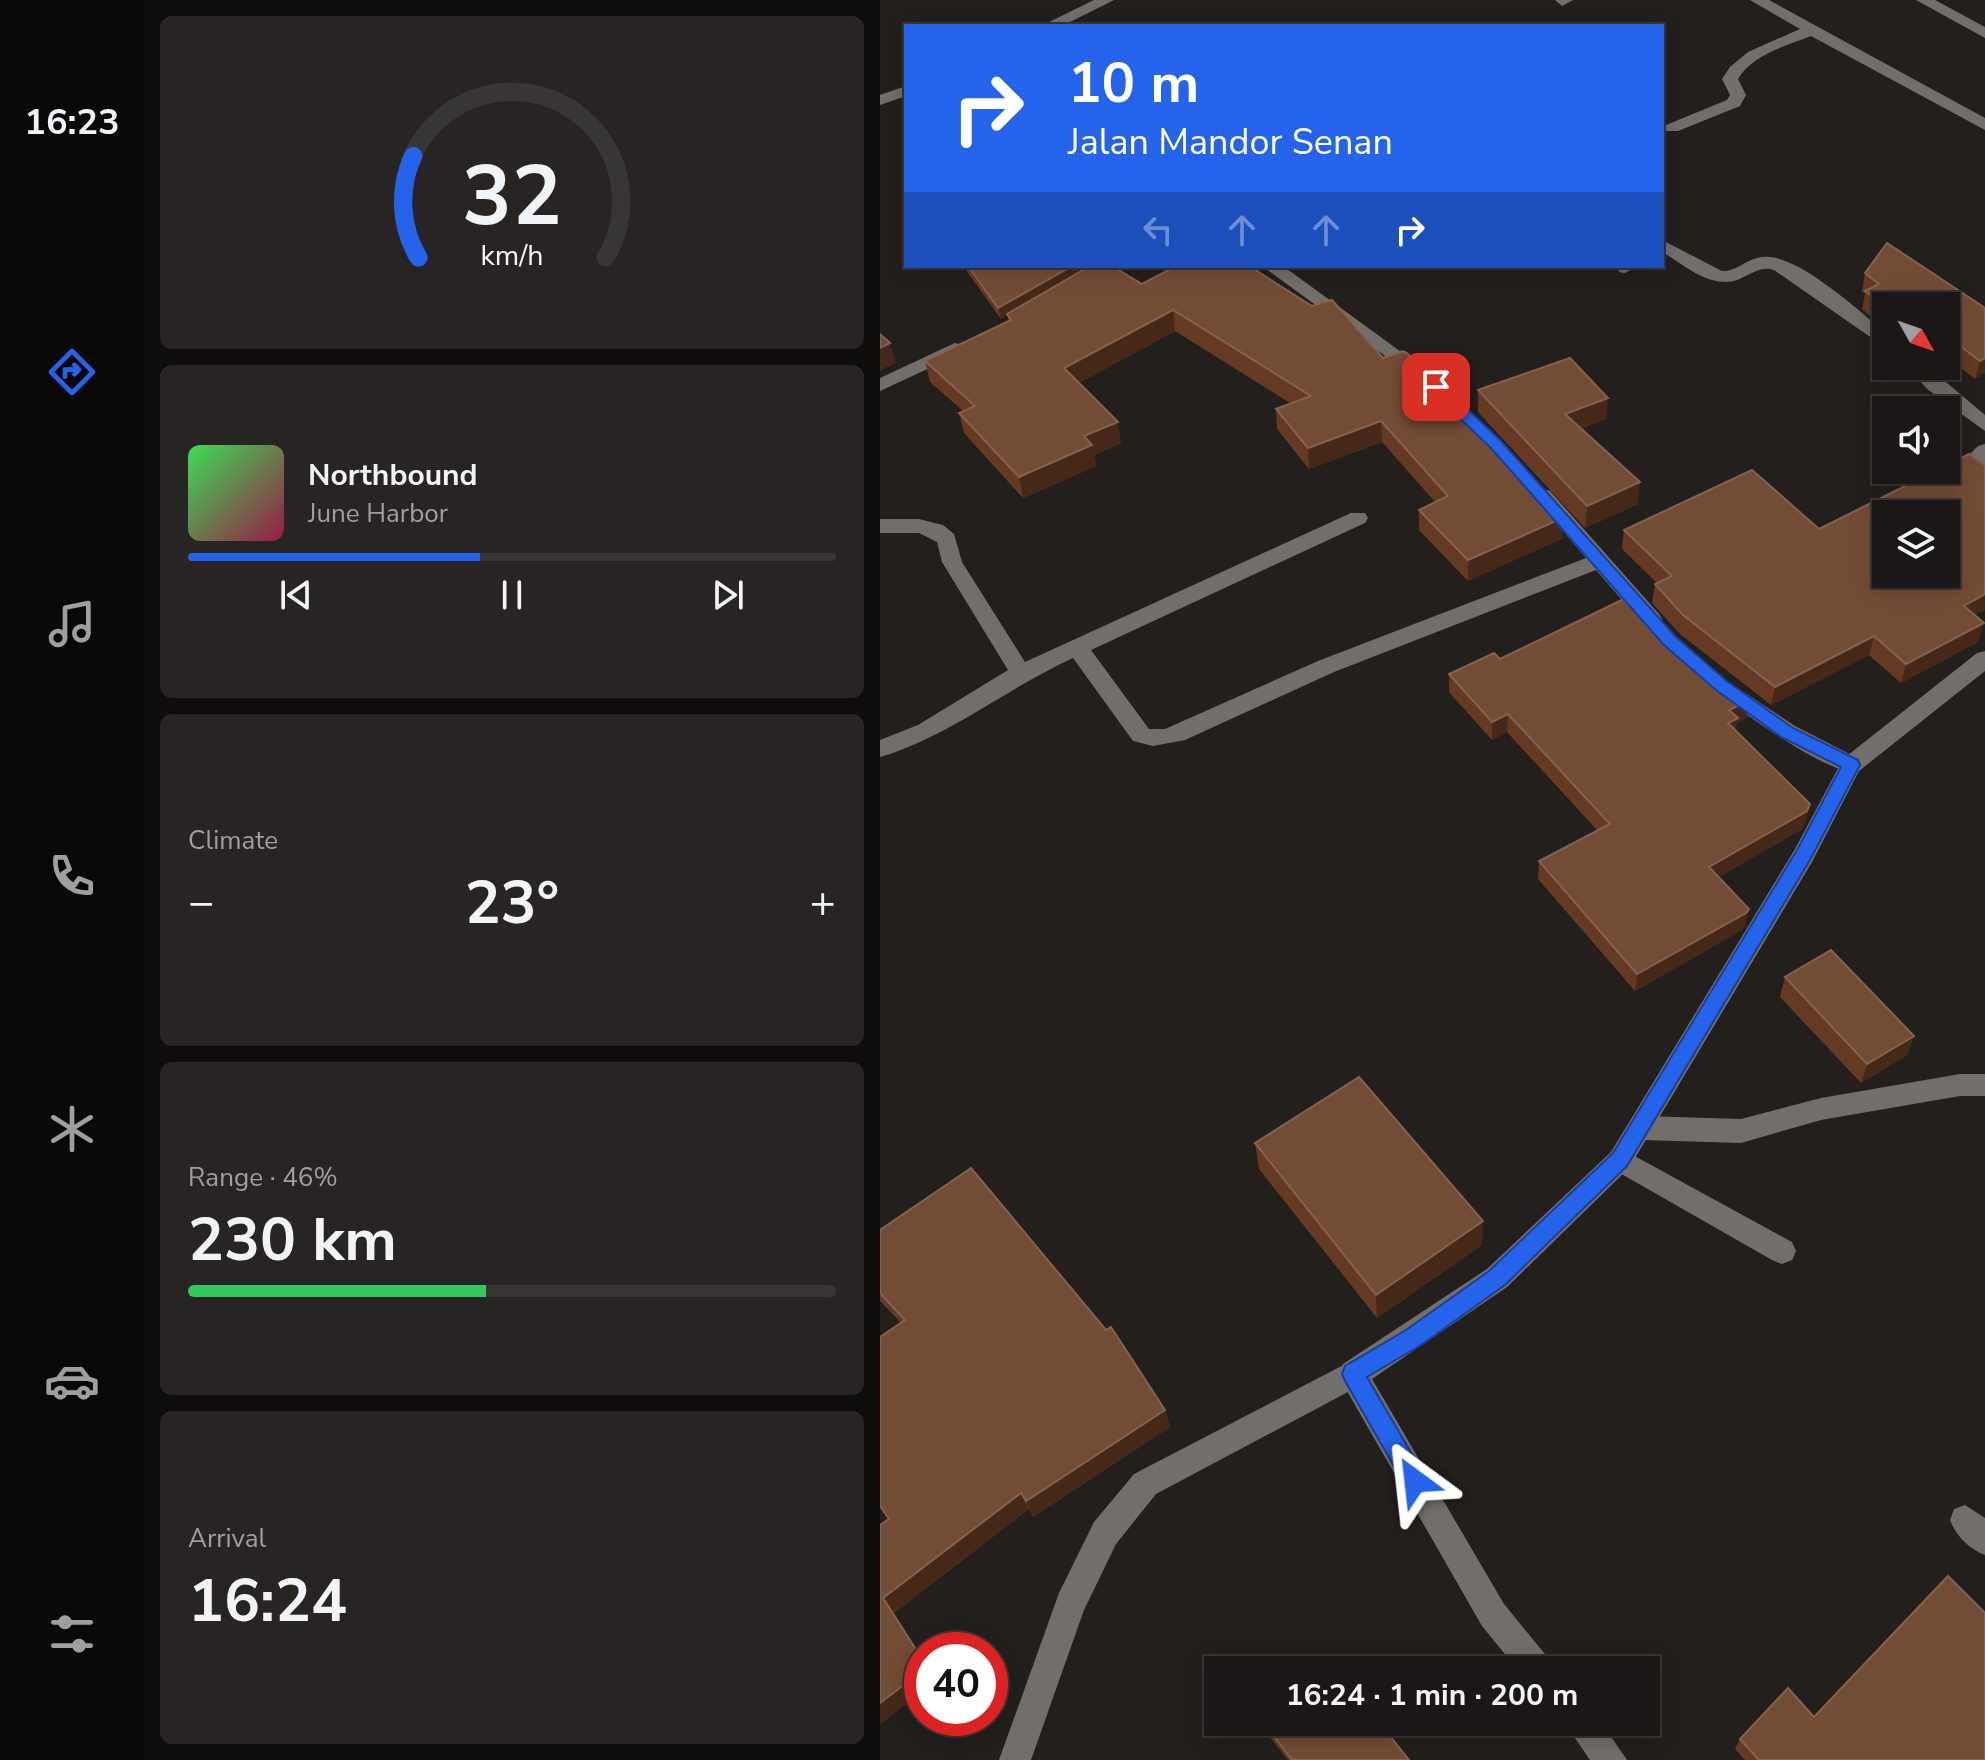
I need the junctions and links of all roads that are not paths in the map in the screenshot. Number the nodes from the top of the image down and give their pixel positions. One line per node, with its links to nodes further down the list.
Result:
1 (1106, 0): 4 (street)
2 (1758, 0): 5 (street)
3 (1924, 0): 6 (street)
4 (1053, 24)
5 (1811, 30): 9 (street); 10 (street)
6 (1985, 33)
7 (904, 92): 8 (street)
8 (880, 100)
9 (1985, 125)
10 (1672, 128)
11 (1664, 246): 13 (street)
12 (1279, 268): 17 (street)
13 (1872, 332)
14 (977, 339): 16 (street)
15 (1929, 380): 18 (street)
16 (880, 385)
17 (1439, 390)
18 (1985, 425)
19 (1985, 450): 21 (street)
20 (1527, 478): 24 (street)
21 (1985, 478)
22 (1358, 518): 26 (street)
23 (880, 526): 28 (street)
24 (1600, 560): 25 (street); 26 (street)
25 (1660, 629)
26 (1076, 646): 28 (street)
27 (1985, 659): 31 (street)
28 (1021, 673): 30 (street)
29 (1711, 677): 31 (street)
30 (880, 749)
31 (1851, 765): 33 (street)
32 (1985, 1085): 33 (street)
33 (1642, 1128): 34 (street)
34 (1620, 1160): 35 (street); 36 (street)
35 (1782, 1251)
36 (1353, 1374): 37 (street); 39 (street)
37 (1527, 1656)
38 (1591, 1736): 40 (street)
39 (1015, 1760)
40 (1611, 1760)

